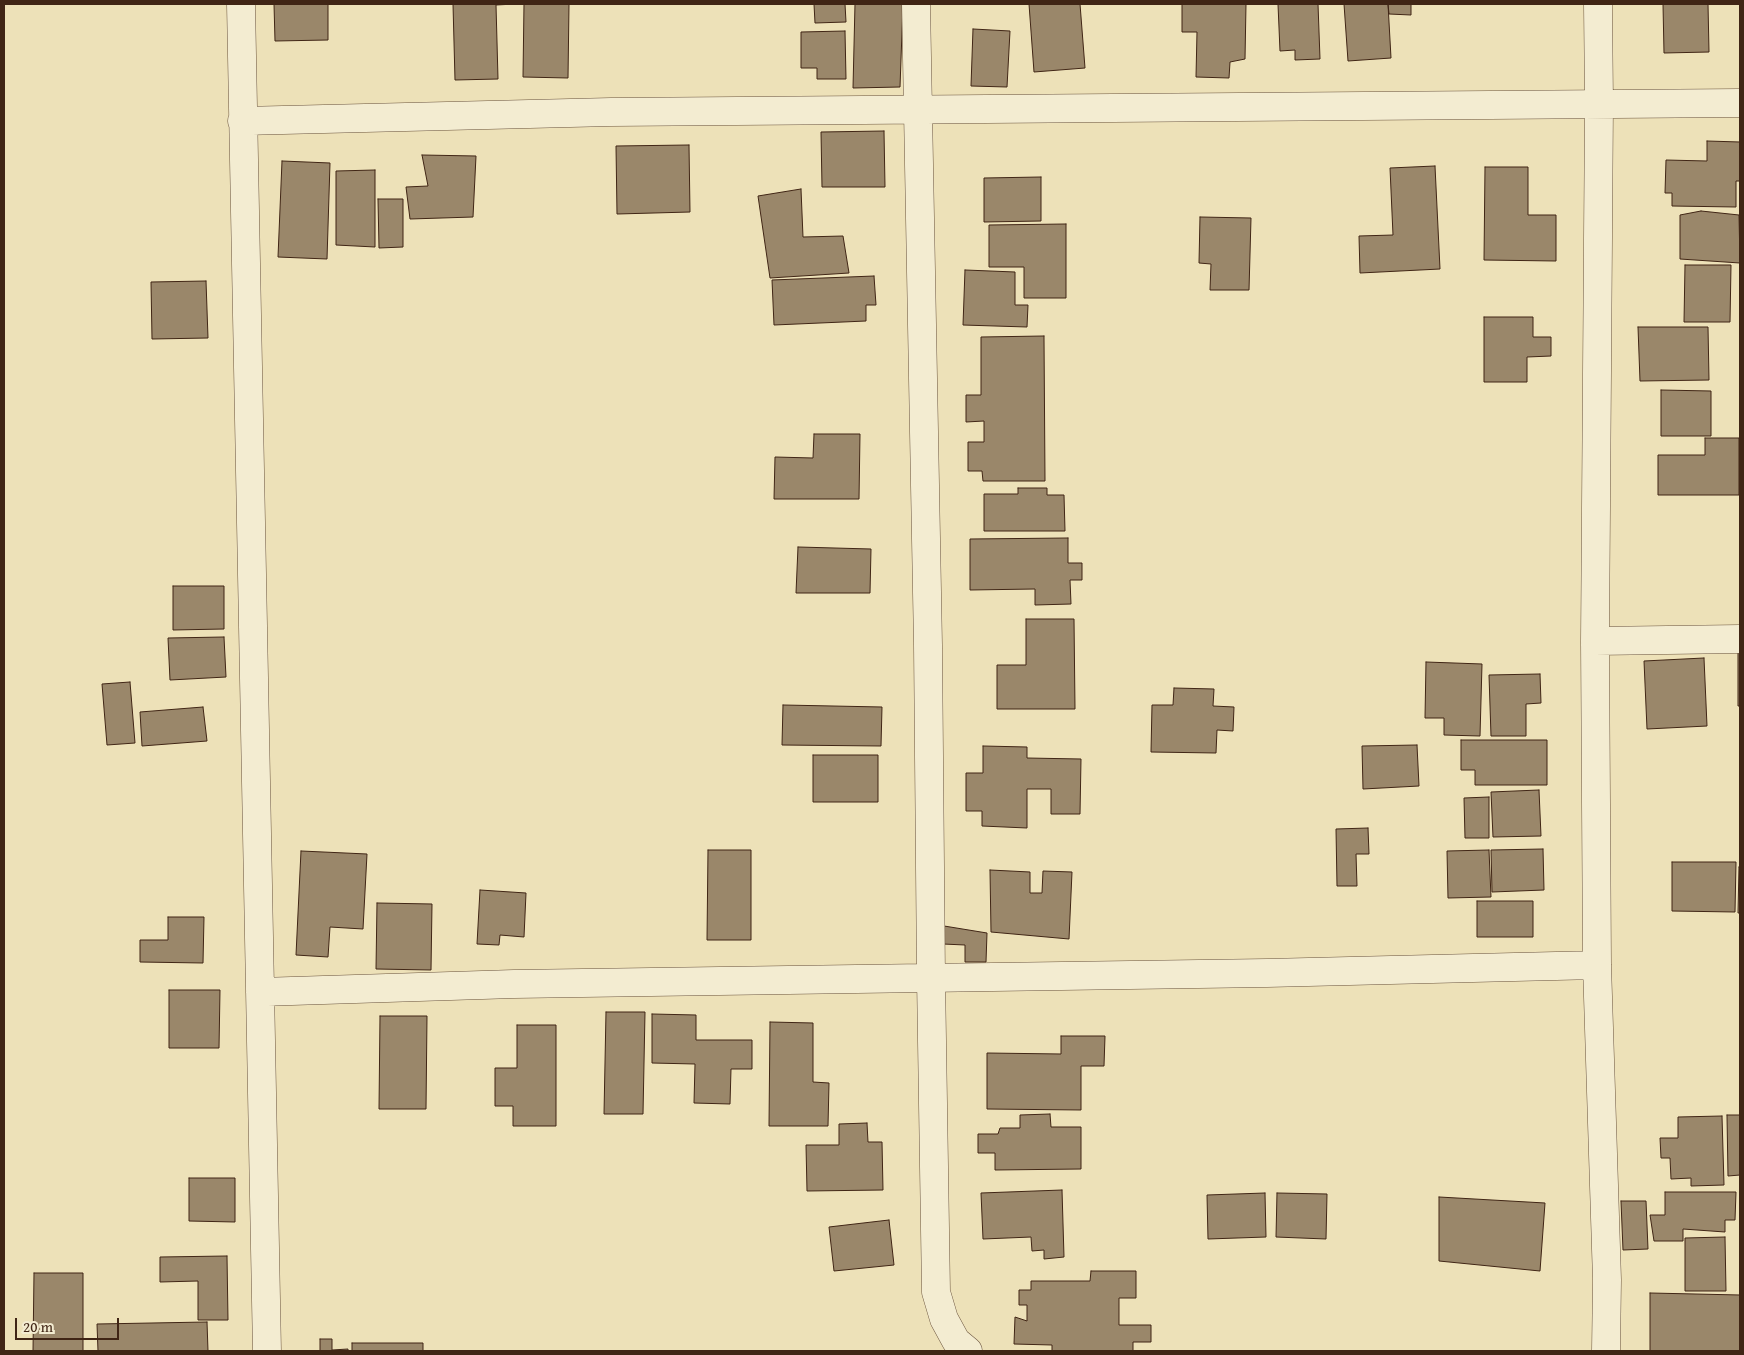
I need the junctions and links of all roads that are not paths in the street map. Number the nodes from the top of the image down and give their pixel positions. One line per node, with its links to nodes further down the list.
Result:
1 (241, 4): 7 (street)
2 (916, 4): 6 (street)
3 (1598, 4): 5 (street)
4 (1740, 103): 5 (street)
5 (1600, 104): 6 (street); 9 (street)
6 (917, 110): 7 (street); 11 (street)
7 (242, 121): 12 (street)
8 (1740, 638): 9 (street)
9 (1596, 641): 10 (street)
10 (1597, 965): 11 (street); 15 (street)
11 (931, 978): 12 (street); 14 (street)
12 (260, 992): 13 (street)
13 (267, 1351)
14 (968, 1351)
15 (1606, 1351)

